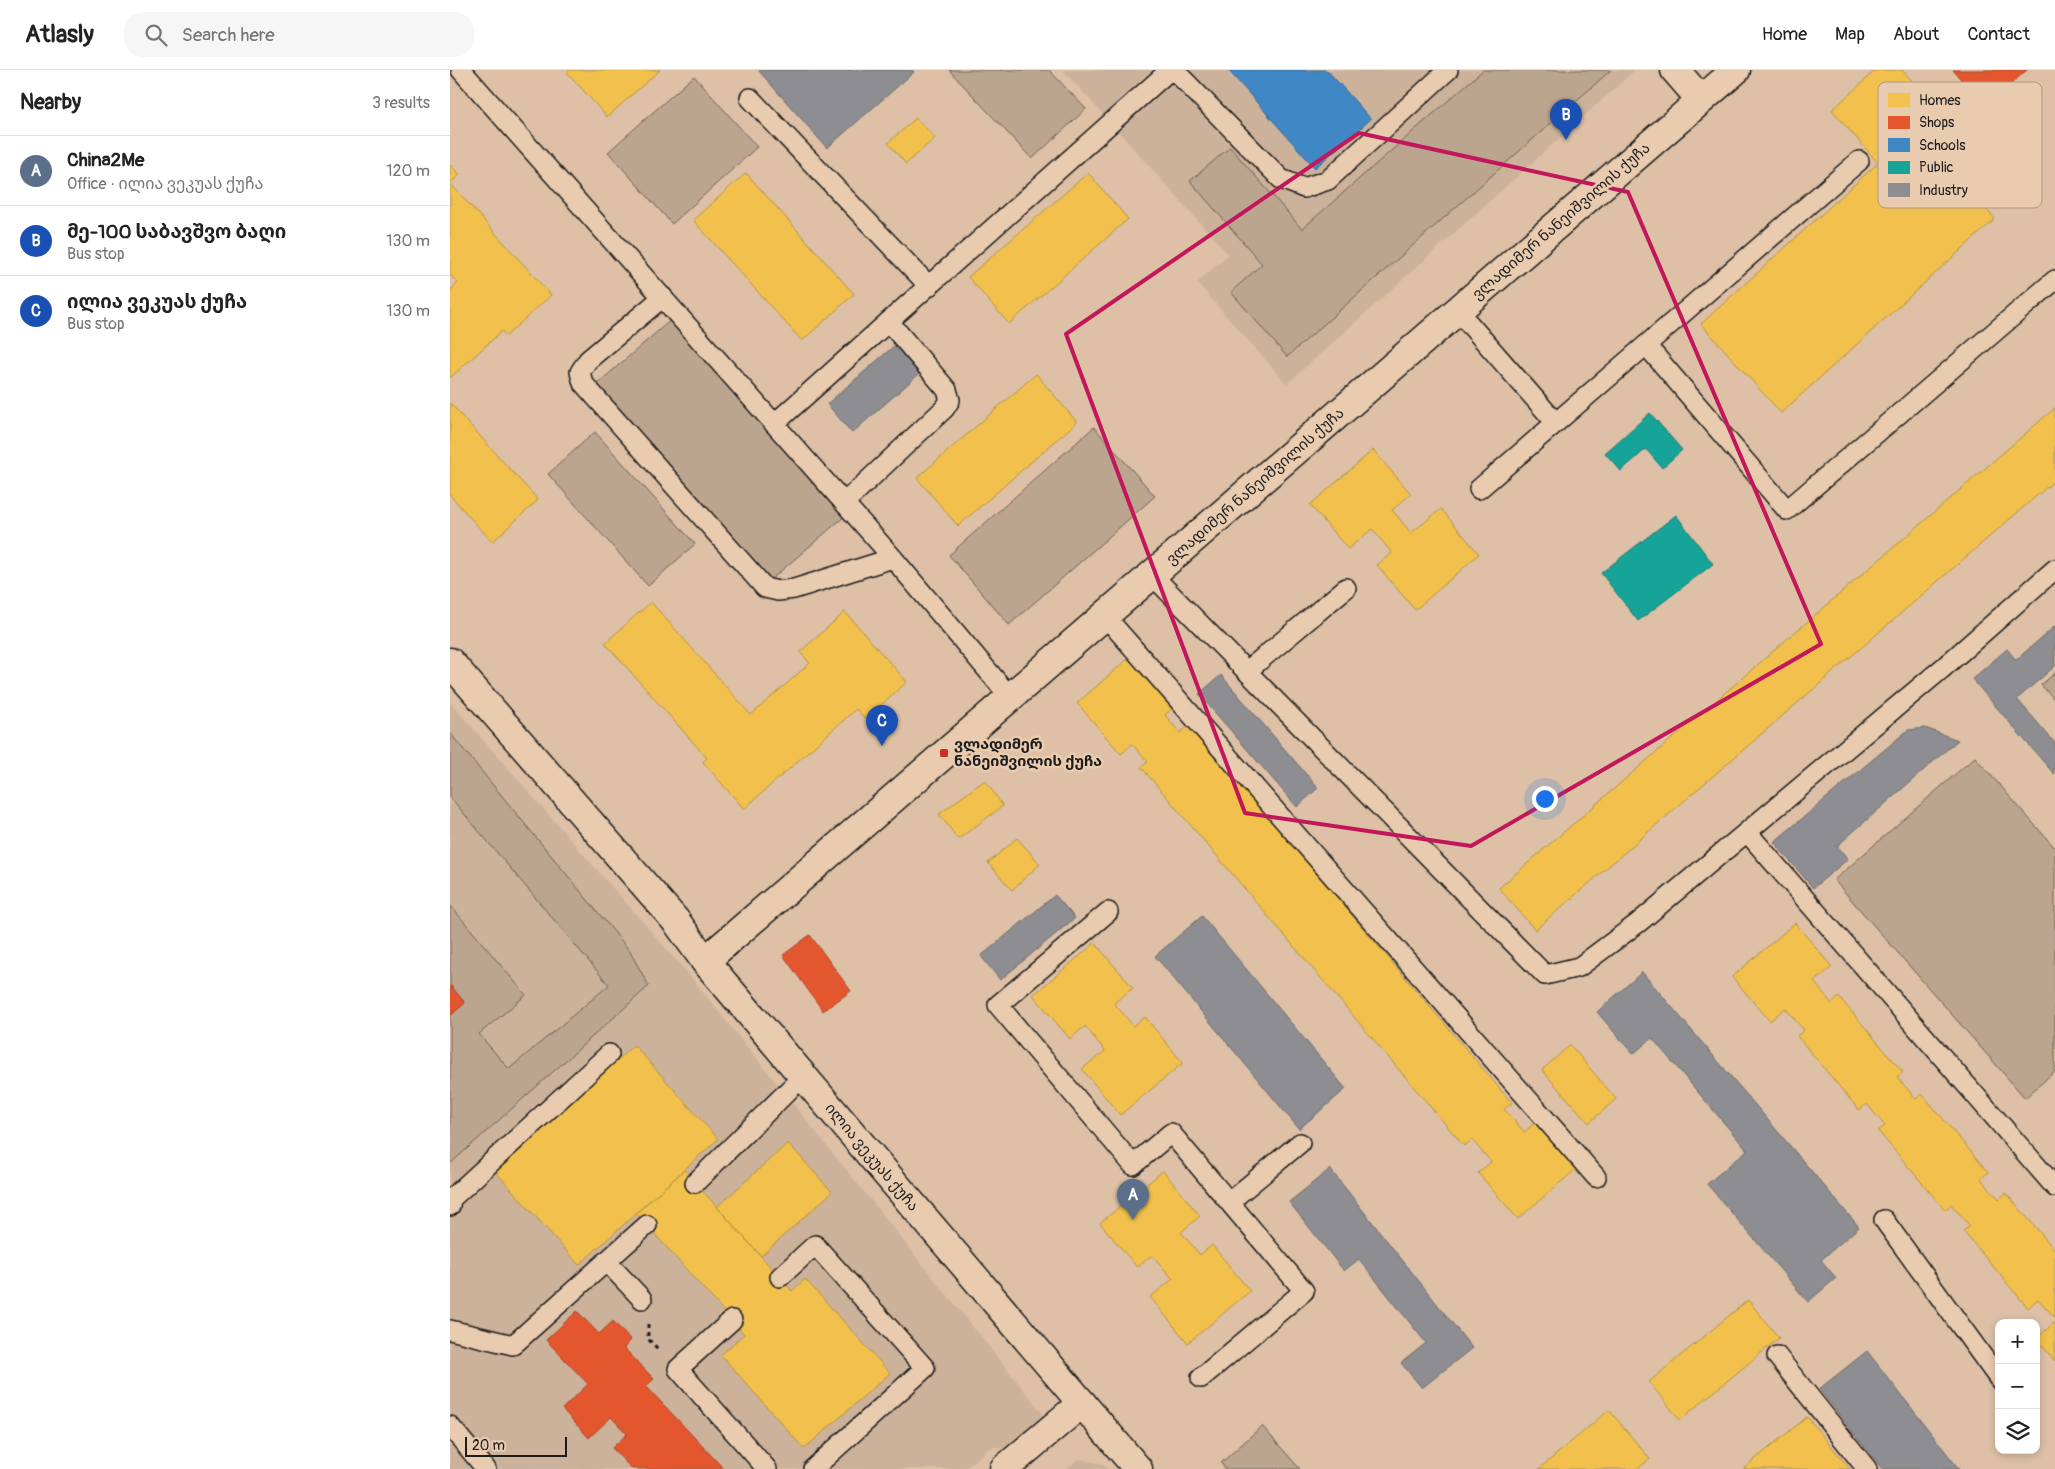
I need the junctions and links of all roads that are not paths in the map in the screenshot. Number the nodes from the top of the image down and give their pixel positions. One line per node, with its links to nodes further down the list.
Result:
1 (461, 70): 12 (lane)
2 (1170, 70): 11 (lane)
3 (1174, 70): 4 (lane)
4 (1448, 70)
5 (1675, 70): 8 (street)
6 (1736, 70): 8 (street, ვლადიმერ ნანეიშვილის ქუჩა)
7 (750, 98): 11 (lane)
8 (1701, 100): 13 (street, ვლადიმერ ნანეიშვილის ქუჩა)
9 (1859, 162): 15 (lane)
10 (2055, 280): 15 (lane)
11 (929, 286): 14 (lane)
12 (663, 297): 17 (lane); 20 (lane)
13 (1458, 311): 16 (lane); 22 (street, ვლადიმერ ნანეიშვილის ქუჩა)
14 (889, 322): 17 (lane); 19 (lane)
15 (1646, 345): 16 (lane)
16 (1556, 423): 18 (lane)
17 (774, 424): 19 (lane)
18 (1479, 488)
19 (844, 503): 20 (lane)
20 (893, 558): 27 (lane)
21 (2055, 569): 28 (lane)
22 (1152, 574): 24 (street, ვლადიმერ ნანეიშვილის ქუჩა); 26 (lane)
23 (1346, 588): 26 (lane)
24 (1105, 616): 27 (street, ვლადიმერ ნანეიშვილის ქუჩა); 34 (lane)
25 (450, 662): 30 (street, ილია ვეკუას ქუჩა)
26 (1247, 670): 28 (lane)
27 (1010, 697): 30 (street, ვლადიმერ ნანეიშვილის ქუჩა)
28 (1747, 832): 36 (lane)
29 (1108, 912): 37 (lane)
30 (705, 961): 32 (street, ილია ვეკუას ქუჩა)
31 (609, 1054): 38 (lane)
32 (804, 1076): 35 (lane); 49 (street, ილია ვეკუას ქუჩა)
33 (1300, 1143): 37 (lane)
34 (1596, 1177)
35 (695, 1183)
36 (2055, 1187)
37 (1229, 1202): 48 (lane)
38 (450, 1206)
39 (1884, 1220): 47 (lane)
40 (647, 1225): 41 (lane)
41 (606, 1261): 43 (lane); 45 (lane)
42 (780, 1277): 53 (lane)
43 (642, 1299)
44 (732, 1320): 52 (lane)
45 (450, 1330)
46 (1777, 1356): 56 (lane)
47 (1995, 1373)
48 (1202, 1378)
49 (1082, 1403): 54 (street); 55 (street, ილია ვეკუას ქუჩა)
50 (450, 1426): 51 (lane)
51 (486, 1469)
52 (767, 1469)
53 (813, 1469)
54 (1004, 1469)
55 (1138, 1469)
56 (1867, 1469)

